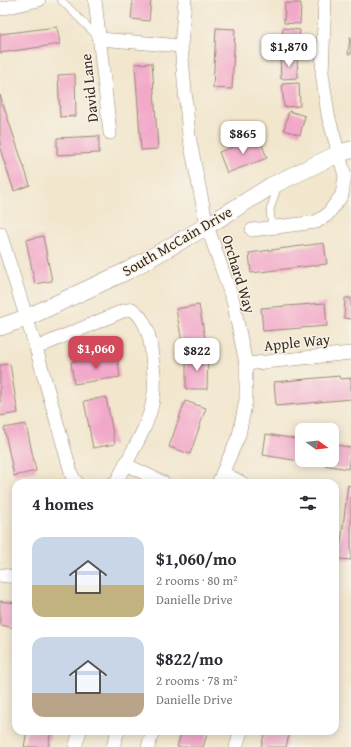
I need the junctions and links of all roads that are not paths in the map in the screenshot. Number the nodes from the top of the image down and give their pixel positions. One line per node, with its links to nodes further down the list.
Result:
1 (39, 0): 6 (street)
2 (61, 0): 7 (lane)
3 (96, 0): 7 (street, David Lane)
4 (185, 0): 8 (street, Orchard Way)
5 (326, 0): 10 (street)
6 (0, 9)
7 (100, 39): 8 (street, David Lane); 9 (street, David Lane)
8 (181, 46): 12 (street, Orchard Way)
9 (110, 133)
10 (345, 152): 11 (street, South McCain Drive); 13 (street)
11 (279, 182): 12 (street, South McCain Drive); 13 (lane)
12 (207, 226): 16 (street, South McCain Drive); 20 (street, Orchard Way)
13 (272, 228): 14 (street)
14 (252, 230)
15 (0, 233): 16 (street)
16 (26, 318): 17 (street, South McCain Drive); 18 (street)
17 (0, 327)
18 (36, 348): 21 (street); 23 (street)
19 (351, 353): 20 (street, Apple Way)
20 (246, 364): 22 (street, Orchard Way)
21 (125, 464): 24 (street); 25 (street)
22 (220, 478)
23 (74, 479)
24 (118, 479)
25 (156, 479)
26 (0, 575): 27 (street)
27 (12, 576)
28 (79, 735): 32 (street)
29 (117, 735): 33 (street)
30 (152, 735): 34 (street)
31 (240, 735): 35 (street)
32 (75, 747)
33 (113, 747)
34 (148, 747)
35 (236, 747)

